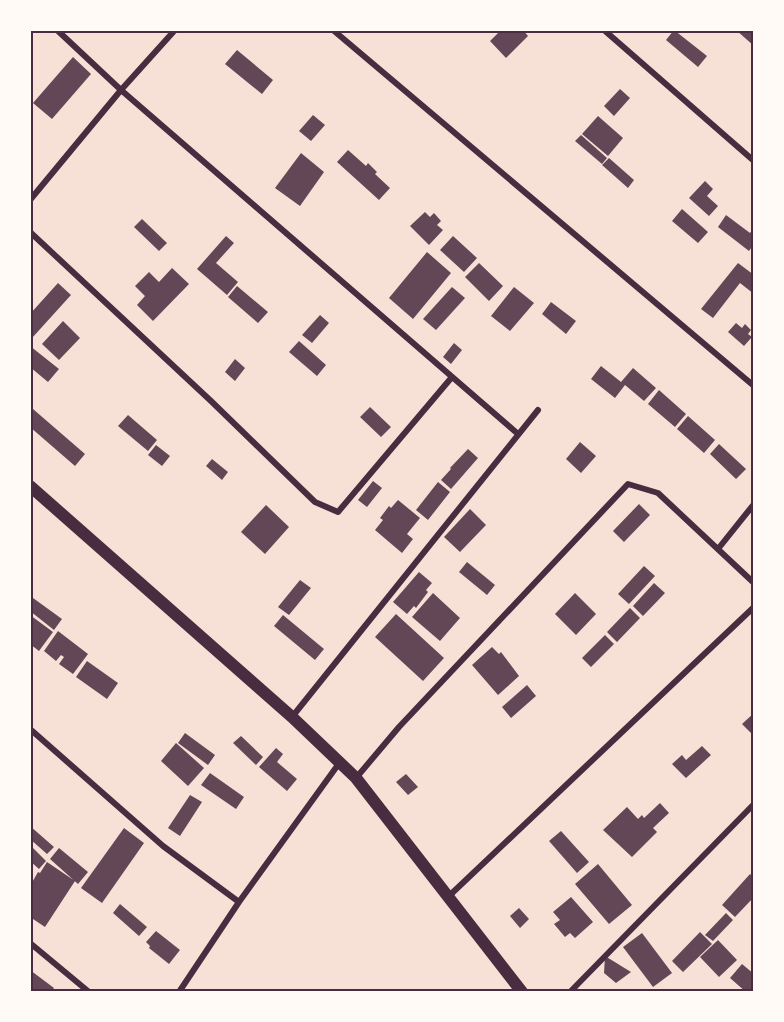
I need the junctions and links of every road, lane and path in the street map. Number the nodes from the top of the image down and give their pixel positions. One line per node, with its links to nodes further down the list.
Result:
1 (57, 30): 5 (street)
2 (175, 30): 5 (street)
3 (333, 30): 10 (street)
4 (604, 30): 6 (street)
5 (121, 90): 7 (street); 9 (street)
6 (754, 161)
7 (30, 200)
8 (30, 232): 9 (street)
9 (452, 377): 12 (street)
10 (754, 386)
11 (538, 410): 12 (street)
12 (518, 434): 18 (street)
13 (30, 486): 18 (main road)
14 (754, 504): 15 (street)
15 (718, 549): 16 (street); 21 (street)
16 (754, 583)
17 (754, 607): 23 (street)
18 (292, 717): 20 (main road)
19 (30, 729): 24 (street)
20 (340, 762): 21 (main road); 24 (street)
21 (356, 778): 23 (main road)
22 (754, 804): 29 (street)
23 (449, 896): 28 (main road)
24 (239, 902): 27 (street)
25 (30, 943): 26 (street)
26 (89, 992)
27 (179, 992)
28 (522, 992)
29 (570, 992)

